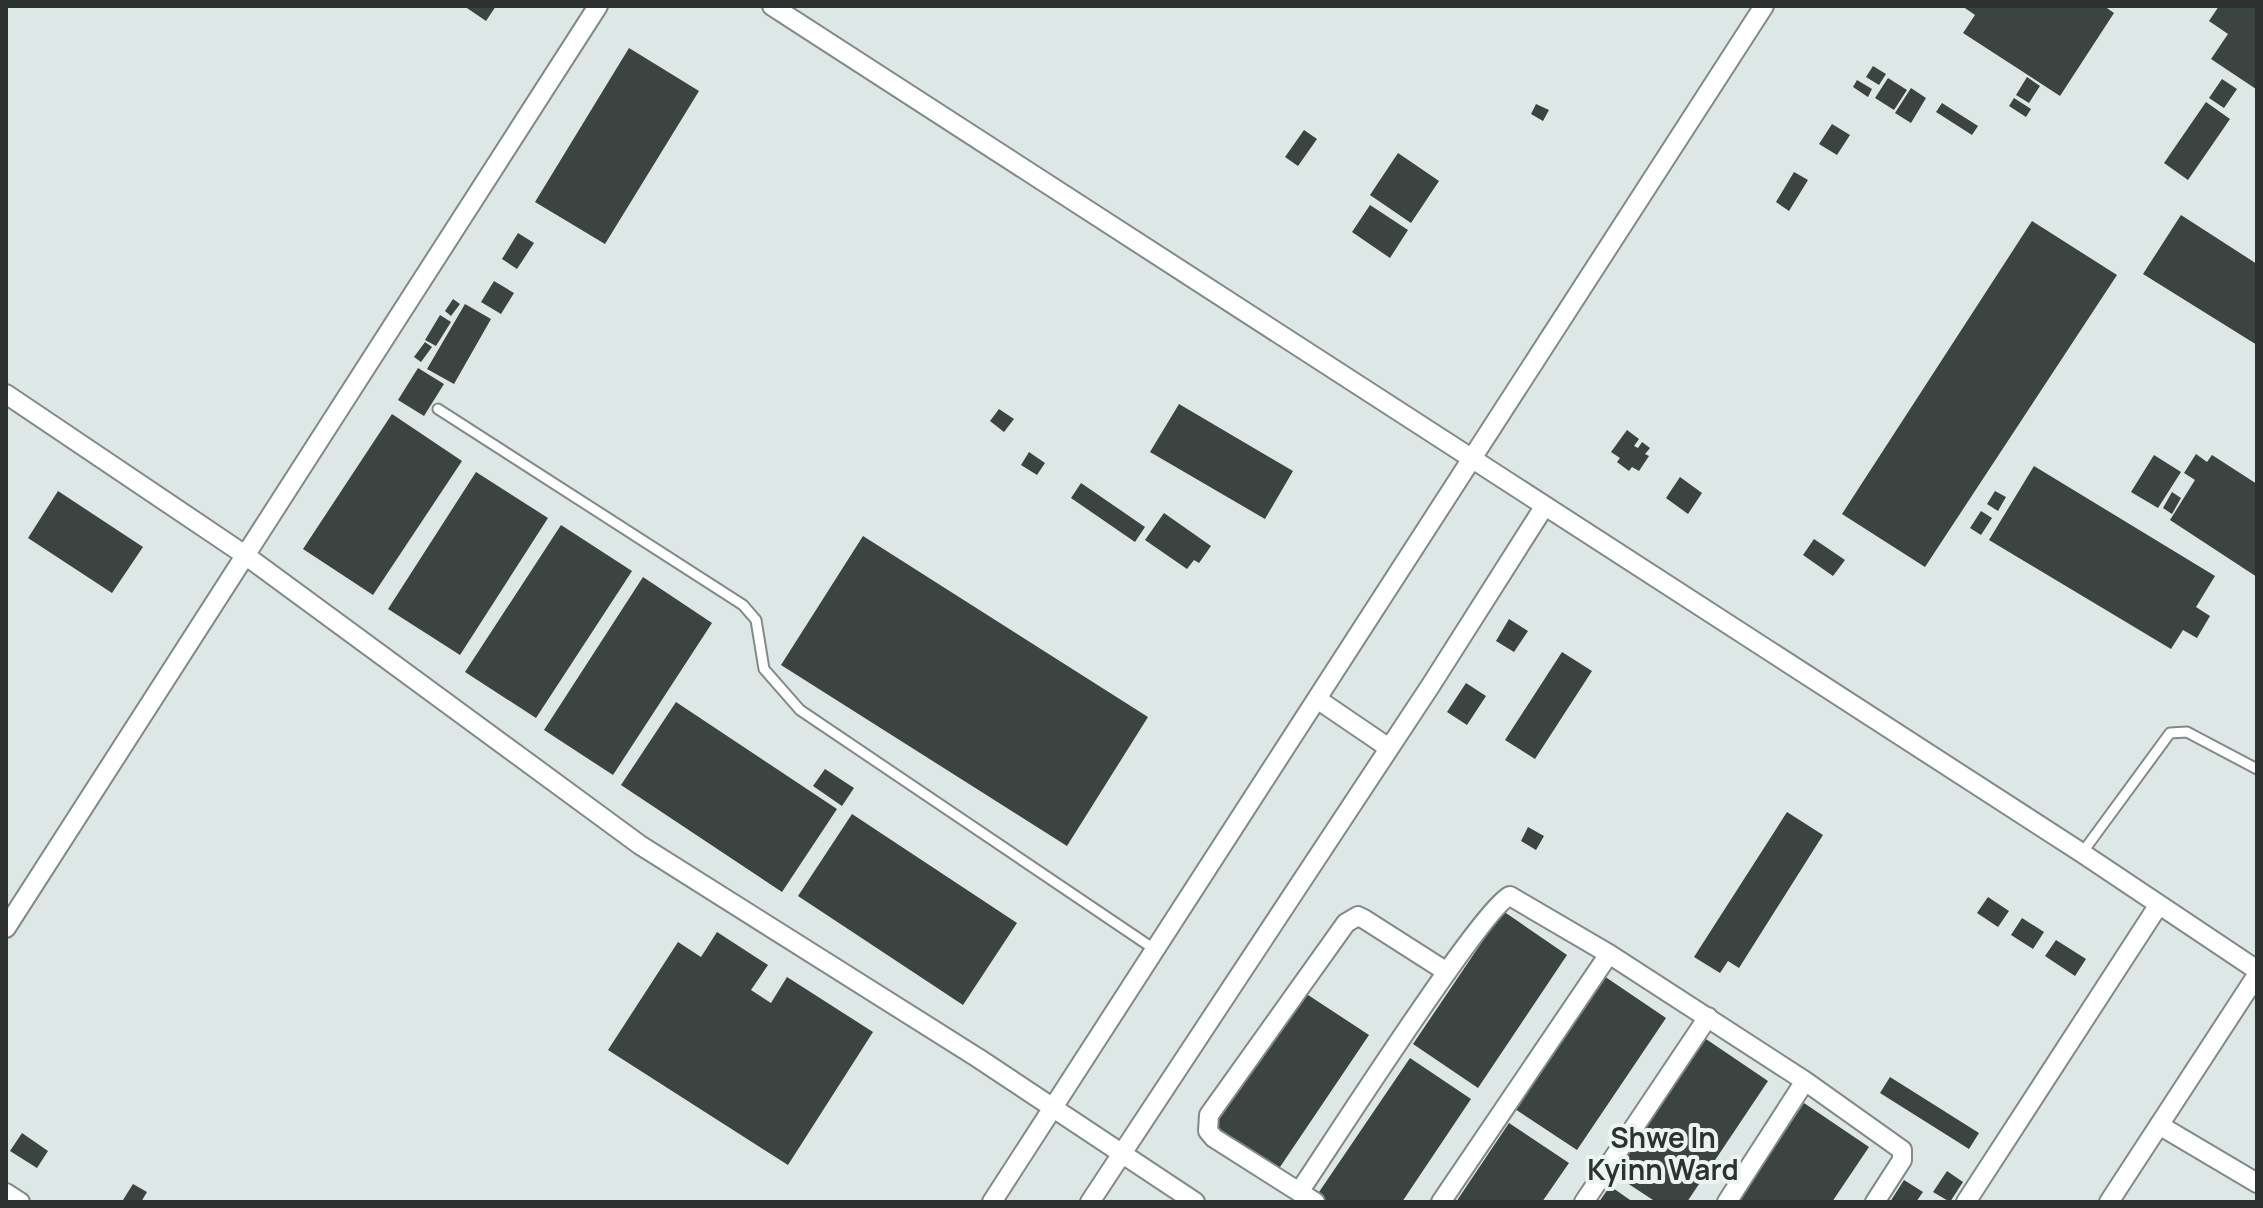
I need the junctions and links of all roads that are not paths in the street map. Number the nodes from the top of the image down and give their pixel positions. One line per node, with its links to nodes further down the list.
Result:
1 (598, 6): 8 (street)
2 (772, 6): 6 (street)
3 (1764, 6): 6 (street)
4 (6, 394): 8 (street)
5 (438, 409): 15 (lane)
6 (1473, 459): 7 (street); 9 (street)
7 (1544, 507): 10 (street); 12 (street)
8 (245, 555): 14 (street); 21 (street)
9 (1317, 699): 10 (street); 15 (street)
10 (1389, 748): 23 (street)
11 (2257, 769): 12 (lane)
12 (2082, 853): 13 (street)
13 (2158, 906): 18 (street); 35 (street)
14 (6, 928)
15 (1154, 949): 21 (street)
16 (1609, 954): 17 (street); 19 (street); 31 (street)
17 (1447, 972): 26 (street); 26 (street)
18 (2257, 973): 22 (street)
19 (1708, 1017): 20 (street); 32 (street)
20 (1805, 1081): 33 (street); 34 (street)
21 (1054, 1107): 23 (street); 28 (street)
22 (2159, 1125): 24 (street); 36 (street)
23 (1122, 1153): 29 (street); 30 (street)
24 (2257, 1183)
25 (6, 1193): 27 (street)
26 (1307, 1197)
27 (20, 1202)
28 (992, 1202)
29 (1090, 1202)
30 (1195, 1202)
31 (1441, 1202)
32 (1584, 1202)
33 (1727, 1202)
34 (1875, 1202)
35 (1966, 1202)
36 (2109, 1202)

